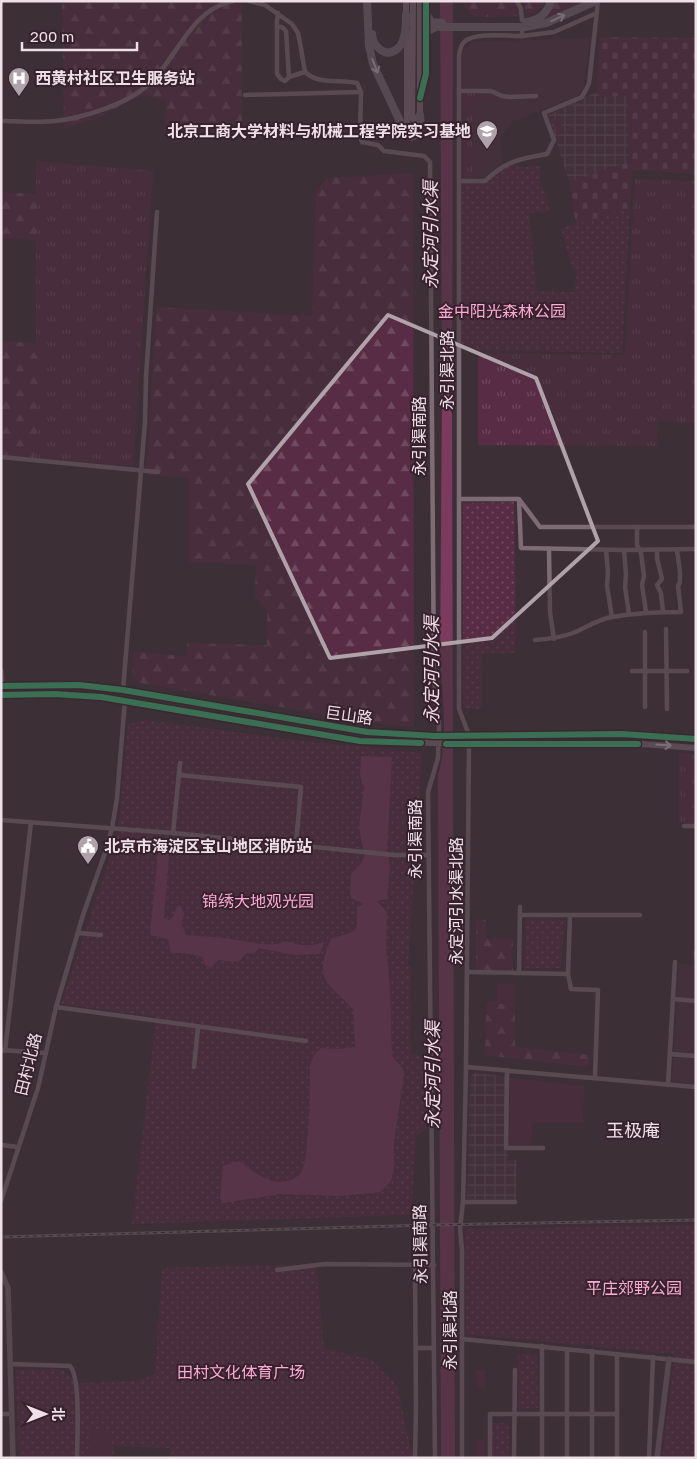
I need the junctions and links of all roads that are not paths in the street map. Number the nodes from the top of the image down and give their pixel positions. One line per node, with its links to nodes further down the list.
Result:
1 (233, 1): 30 (street)
2 (249, 1): 13 (street)
3 (369, 1): 14 (highway); 29 (highway, one-way to 29)
4 (406, 1): 14 (main road)
5 (413, 1): 29 (main road)
6 (420, 1): 28 (main road)
7 (426, 1): 11 (main road)
8 (517, 1): 15 (street)
9 (551, 1): 17 (highway)
10 (595, 2): 12 (street); 17 (highway, one-way to 10)
11 (426, 13): 16 (highway); 20 (main road)
12 (597, 13): 21 (street); 31 (street)
13 (278, 14): 18 (street); 22 (street)
14 (406, 15): 29 (main road)
15 (522, 20)
16 (431, 25): 17 (highway); 20 (highway)
17 (458, 25)
18 (277, 27): 23 (street); 23 (street)
19 (522, 30): 21 (street)
20 (425, 36): 28 (main road)
21 (522, 36): 24 (street, 永引渠北路)
22 (305, 72): 23 (street); 25 (street)
23 (289, 77)
24 (459, 90): 27 (street); 36 (street, 永引渠北路)
25 (361, 92): 26 (street); 79 (street, 永引渠南路)
26 (244, 95)
27 (536, 96)
28 (420, 98): 29 (main road)
29 (420, 114)
30 (1, 121)
31 (462, 181)
32 (157, 212): 34 (street)
33 (1, 457): 34 (street)
34 (141, 470): 35 (street); 61 (street)
35 (158, 472)
36 (459, 499): 37 (street); 66 (street, 永引渠北路)
37 (519, 499): 38 (street); 40 (street)
38 (637, 527): 39 (street); 41 (street)
39 (696, 527)
40 (549, 549): 43 (street); 53 (street)
41 (639, 549): 44 (street); 45 (street); 47 (street)
42 (696, 549): 46 (street)
43 (606, 550): 44 (street); 50 (street)
44 (624, 550): 49 (street)
45 (657, 550): 46 (street); 48 (street)
46 (677, 550): 48 (street)
47 (646, 612): 48 (street); 49 (street)
48 (663, 612)
49 (629, 614): 50 (street)
50 (612, 617): 53 (street)
51 (666, 629): 59 (street)
52 (645, 632): 58 (street)
53 (554, 639): 54 (street)
54 (535, 640)
55 (687, 670): 59 (street)
56 (1, 671): 60 (street)
57 (632, 671): 58 (street)
58 (645, 671): 59 (street); 64 (street)
59 (667, 671): 65 (street)
60 (2, 686): 61 (main road, 巨山路)
61 (123, 690): 66 (main road, 巨山路)
62 (1, 695): 63 (main road, 巨山路)
63 (124, 700): 68 (main road, 巨山路); 76 (street, 田村北路)
64 (645, 707)
65 (667, 709)
66 (469, 735): 67 (main road, 巨山路); 68 (street, 永定河引水渠北路)
67 (696, 739)
68 (469, 744): 69 (main road, 巨山路, one-way to 69); 89 (street, 永定河引水渠北路)
69 (696, 748)
70 (180, 763): 71 (street)
71 (179, 775): 77 (street); 78 (street)
72 (1, 820): 73 (street)
73 (31, 822): 76 (street); 97 (street)
74 (684, 826): 75 (street)
75 (696, 826)
76 (112, 828): 77 (street); 84 (street, 田村北路)
77 (173, 833): 78 (street)
78 (296, 844): 79 (street)
79 (429, 856): 114 (street, 永引渠南路)
80 (520, 907): 81 (street)
81 (520, 915): 83 (street); 90 (street)
82 (640, 915): 83 (street)
83 (570, 916): 91 (street)
84 (79, 933): 85 (street); 94 (street, 田村北路)
85 (101, 935)
86 (696, 952): 87 (street)
87 (696, 958)
88 (675, 962): 92 (street)
89 (468, 972): 90 (street); 102 (street, 永定河引水渠北路)
90 (519, 973): 91 (street)
91 (568, 974): 104 (street)
92 (673, 999): 93 (street); 99 (street)
93 (696, 1001)
94 (56, 1007): 95 (street); 98 (street, 田村北路)
95 (198, 1027): 96 (street); 101 (street)
96 (306, 1041)
97 (3, 1051): 98 (street)
98 (46, 1053): 108 (street, 田村北路)
99 (670, 1054): 100 (street); 105 (street)
100 (696, 1056)
101 (194, 1067)
102 (466, 1067): 103 (street); 111 (street, 永定河引水渠北路)
103 (507, 1070): 104 (street); 109 (street)
104 (595, 1077): 105 (street)
105 (668, 1085): 106 (street)
106 (696, 1087)
107 (1, 1145): 108 (street)
108 (18, 1147): 110 (street, 田村北路)
109 (543, 1148)
110 (1, 1201)
111 (463, 1202): 112 (street); 117 (street, 永引渠北路)
112 (515, 1202)
113 (415, 1265): 114 (street); 115 (street); 119 (street)
114 (434, 1265): 120 (street, 永引渠南路)
115 (277, 1270)
116 (1, 1272): 127 (street)
117 (462, 1338): 118 (street); 140 (street, 永引渠北路)
118 (542, 1346): 121 (street); 132 (street)
119 (416, 1348): 120 (street); 138 (street)
120 (434, 1348): 139 (street, 永引渠南路)
121 (566, 1349): 122 (street); 133 (street)
122 (592, 1351): 123 (street); 134 (street)
123 (617, 1354): 124 (street); 135 (street)
124 (653, 1357): 125 (street); 147 (street)
125 (669, 1359): 126 (street); 148 (street)
126 (696, 1362)
127 (10, 1364): 131 (street); 137 (street)
128 (515, 1370): 129 (street)
129 (515, 1413): 132 (street); 141 (street); 142 (street)
130 (1, 1414): 131 (street)
131 (12, 1414): 136 (street)
132 (542, 1414): 133 (street); 143 (street)
133 (567, 1414): 134 (street); 144 (street)
134 (592, 1414): 135 (street); 145 (street)
135 (617, 1414): 146 (street)
136 (13, 1458)
137 (77, 1458)
138 (415, 1458)
139 (435, 1458)
140 (462, 1458)
141 (490, 1458)
142 (514, 1458)
143 (542, 1458)
144 (567, 1458)
145 (592, 1458)
146 (618, 1458)
147 (649, 1458)
148 (657, 1458)

